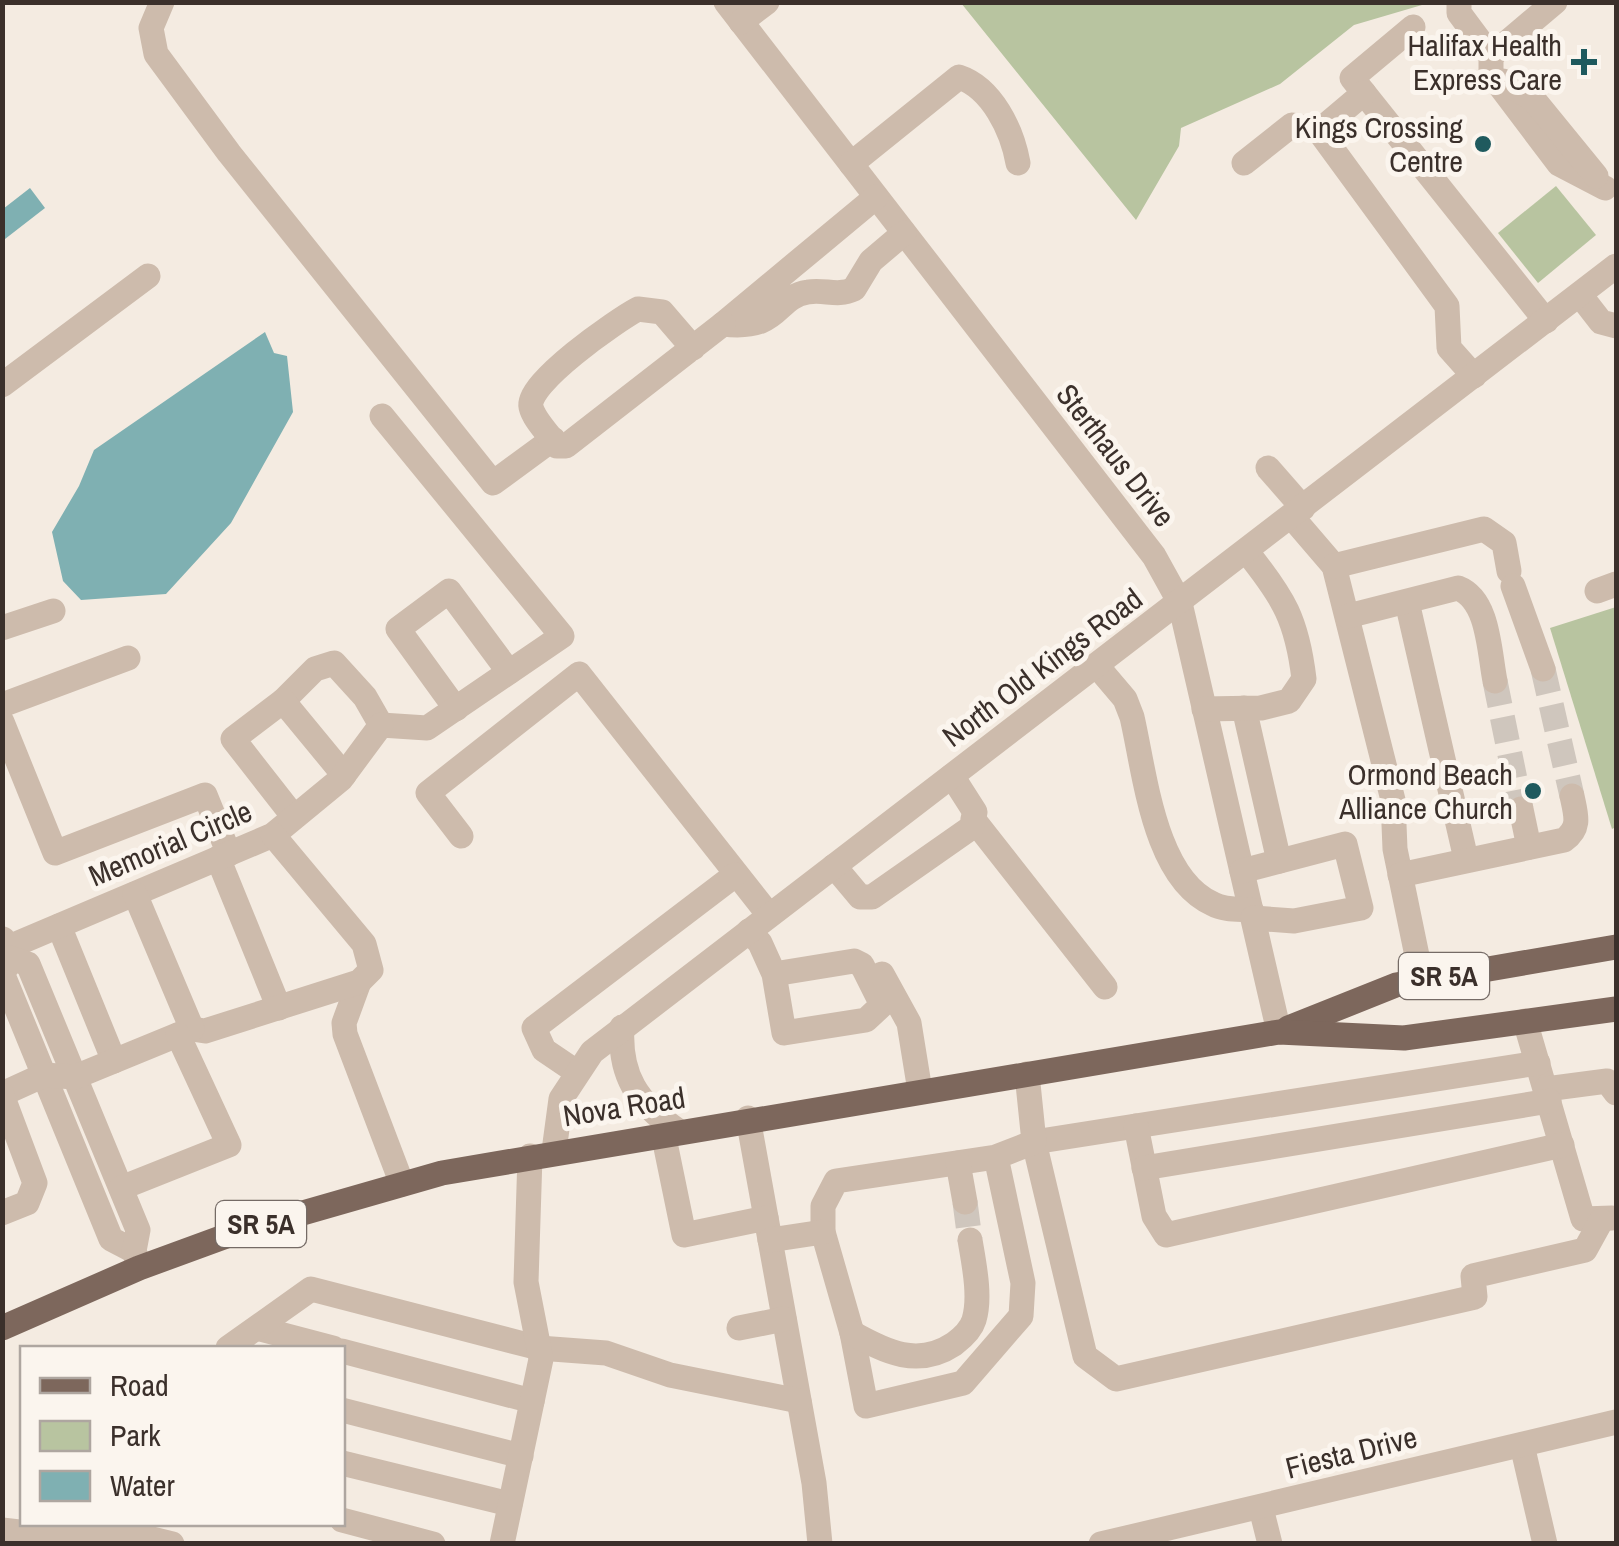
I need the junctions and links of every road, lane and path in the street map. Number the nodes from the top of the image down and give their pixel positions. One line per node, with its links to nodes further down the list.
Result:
1 (162, 2): 28 (street)
2 (767, 2): 5 (street)
3 (1460, 2): 7 (street)
4 (1555, 2): 7 (street)
5 (733, 12): 12 (street, Sterthaus Drive)
6 (1414, 27): 8 (street)
7 (1491, 65): 13 (street)
8 (1364, 93): 9 (street); 21 (street)
9 (1318, 132): 11 (street); 25 (street)
10 (1018, 163): 12 (street)
11 (1244, 163)
12 (851, 164): 14 (street, Sterthaus Drive)
13 (1613, 190)
14 (876, 198): 15 (street, Sterthaus Drive); 16 (street)
15 (904, 232): 19 (street); 34 (street, Sterthaus Drive)
16 (787, 271): 19 (street); 22 (street)
17 (148, 276): 26 (street)
18 (1612, 280): 20 (street, North Old Kings Road)
19 (802, 294): 22 (street)
20 (1580, 294): 21 (street, North Old Kings Road); 23 (street)
21 (1546, 321): 25 (street, North Old Kings Road)
22 (723, 324): 24 (street)
23 (1616, 326)
24 (693, 348): 28 (street); 28 (street)
25 (1474, 376): 30 (street, North Old Kings Road)
26 (2, 385)
27 (382, 416): 41 (street)
28 (552, 439)
29 (1268, 468): 30 (street)
30 (1297, 513): 31 (street, North Old Kings Road); 32 (street)
31 (1247, 552): 34 (street, North Old Kings Road); 47 (street)
32 (1334, 566): 36 (street); 40 (street)
33 (1407, 602): 36 (street); 42 (street); 60 (street)
34 (1180, 603): 39 (street, North Old Kings Road); 46 (street, Sterthaus Drive)
35 (53, 610): 37 (street)
36 (1348, 616): 65 (street)
37 (2, 628)
38 (128, 658): 44 (street)
39 (1097, 666): 51 (street, North Old Kings Road); 67 (street)
40 (1543, 669)
41 (509, 672): 45 (street); 45 (street)
42 (1495, 680)
43 (283, 701): 49 (street); 50 (street); 54 (street)
44 (2, 705)
45 (456, 708): 49 (street)
46 (1204, 708): 47 (street); 63 (street, Sterthaus Drive)
47 (1244, 708): 61 (street)
48 (2, 722): 59 (street)
49 (381, 724): 50 (street, Memorial Circle)
50 (344, 775): 54 (street, Memorial Circle)
51 (952, 776): 55 (street); 62 (street, North Old Kings Road)
52 (1572, 796): 58 (street)
53 (1521, 809): 58 (street)
54 (294, 817): 56 (street, Memorial Circle)
55 (973, 819): 62 (street); 75 (street)
56 (273, 835): 59 (street, Memorial Circle); 74 (street)
57 (460, 836): 64 (street)
58 (1530, 847): 60 (street)
59 (223, 856): 66 (street, Memorial Circle); 76 (street)
60 (1466, 859): 65 (street)
61 (1280, 861): 63 (street); 67 (street)
62 (834, 866): 68 (street, North Old Kings Road)
63 (1242, 871): 67 (street, Sterthaus Drive)
64 (735, 874): 68 (street); 84 (street)
65 (1400, 875): 73 (street)
66 (135, 894): 69 (street, Memorial Circle); 80 (street)
67 (1252, 914): 81 (street, Sterthaus Drive)
68 (759, 923): 72 (street); 79 (street, North Old Kings Road)
69 (58, 926): 71 (street, Memorial Circle); 82 (street)
70 (1616, 947): 73 (main road, Nova Road / SR 5A)
71 (6, 949): 86 (street); 87 (street)
72 (772, 968): 72 (street); 89 (street)
73 (1422, 980): 81 (main road, Nova Road / SR 5A)
74 (360, 982): 76 (street); 101 (street)
75 (1105, 987)
76 (279, 1008): 80 (street)
77 (1616, 1008): 78 (main road, Nova Road / SR 5A)
78 (1525, 1022): 81 (main road, Nova Road / SR 5A); 83 (street)
79 (622, 1027): 84 (street, North Old Kings Road); 94 (street)
80 (185, 1032): 82 (street); 102 (street)
81 (1279, 1032): 85 (main road, Nova Road / SR 5A)
82 (114, 1060): 87 (street)
83 (1538, 1063): 91 (street); 93 (street)
84 (575, 1071): 97 (street, North Old Kings Road)
85 (1027, 1074): 89 (main road, Nova Road / SR 5A); 95 (street)
86 (44, 1075): 87 (street); 90 (street); 109 (street)
87 (75, 1077): 102 (street)
88 (1613, 1085): 91 (street)
89 (920, 1091): 92 (main road, Nova Road / SR 5A)
90 (2, 1095): 104 (street)
91 (1548, 1095): 96 (street); 100 (street)
92 (748, 1118): 94 (main road, Nova Road / SR 5A); 106 (street)
93 (1136, 1126): 95 (street); 100 (street)
94 (670, 1131): 97 (main road, Nova Road / SR 5A); 106 (street)
95 (1034, 1142): 98 (street); 105 (street)
96 (1562, 1145): 100 (street); 105 (street)
97 (542, 1153): 101 (main road, Nova Road / SR 5A); 117 (street, North Old Kings Road)
98 (996, 1157): 99 (street); 114 (street)
99 (958, 1163): 103 (street); 107 (street)
100 (1144, 1168)
101 (402, 1184): 109 (main road, Nova Road / SR 5A)
102 (121, 1188): 109 (street)
103 (965, 1202)
104 (2, 1213)
105 (1609, 1218)
106 (768, 1229): 107 (street); 110 (street)
107 (823, 1232): 114 (street)
108 (970, 1240): 114 (street)
109 (137, 1259): 111 (main road, Nova Road / SR 5A)
110 (784, 1319): 113 (street); 119 (street)
111 (2, 1328)
112 (257, 1328): 115 (street); 116 (street); 117 (street)
113 (739, 1328)
114 (852, 1332)
115 (231, 1346)
116 (325, 1346)
117 (539, 1348): 119 (street); 120 (street, North Old Kings Road)
118 (345, 1352): 120 (street)
119 (799, 1400): 134 (street)
120 (532, 1402): 124 (street, North Old Kings Road)
121 (345, 1411): 124 (street)
122 (1616, 1422): 123 (street, Fiesta Drive)
123 (1522, 1445): 127 (street, Fiesta Drive); 137 (street)
124 (521, 1456): 126 (street, North Old Kings Road)
125 (345, 1464): 126 (street)
126 (510, 1504): 133 (street, North Old Kings Road)
127 (1261, 1508): 135 (street, Fiesta Drive); 136 (street)
128 (345, 1521): 132 (street)
129 (92, 1527): 130 (street); 131 (street)
130 (4, 1529)
131 (172, 1544)
132 (434, 1544)
133 (502, 1544)
134 (820, 1544)
135 (1101, 1544)
136 (1270, 1544)
137 (1545, 1544)

